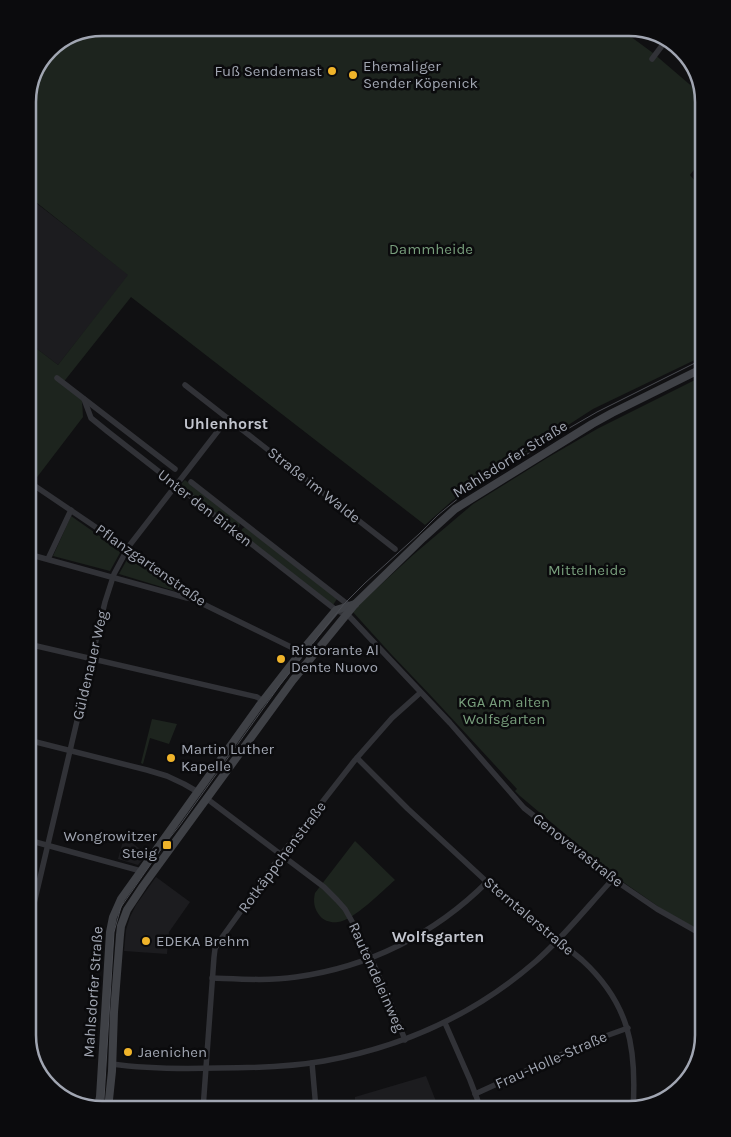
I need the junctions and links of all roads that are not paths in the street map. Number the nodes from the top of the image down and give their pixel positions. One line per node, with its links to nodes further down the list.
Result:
1 (662, 45): 2 (street)
2 (652, 59)
3 (695, 372): 19 (main road, Mahlsdorfer Straße)
4 (57, 378): 6 (street, Unter den Birken)
5 (185, 385): 7 (street, Straße im Walde)
6 (84, 399): 8 (street, Unter den Birken); 10 (street, Unter den Birken)
7 (228, 418): 10 (street, Güldenauer Weg); 14 (street, Straße im Walde)
8 (175, 469)
9 (191, 482): 19 (street, Unter den Birken)
10 (176, 485): 13 (street, Güldenauer Weg); 20 (street, Unter den Birken)
11 (36, 487): 12 (street, Pflanzgartenstraße)
12 (71, 510): 13 (street, Pflanzgartenstraße); 16 (street)
13 (128, 549): 17 (street, Güldenauer Weg); 18 (street, Pflanzgartenstraße)
14 (395, 549)
15 (36, 556): 16 (street)
16 (48, 559): 17 (street)
17 (113, 577): 18 (street); 24 (street, Güldenauer Weg)
18 (193, 599): 23 (street, Pflanzgartenstraße)
19 (352, 606): 20 (main road, Mahlsdorfer Straße); 21 (main road, Mahlsdorfer Straße)
20 (336, 610): 21 (street, Unter den Birken); 23 (main road, Mahlsdorfer Straße)
21 (346, 615): 25 (street, Genovevastraße); 31 (main road, Mahlsdorfer Straße)
22 (36, 646): 24 (street)
23 (301, 652): 26 (main road, Mahlsdorfer Straße)
24 (91, 659): 26 (street); 28 (street, Güldenauer Weg)
25 (420, 693): 29 (street, Rotkäppchenstraße); 37 (street, Genovevastraße)
26 (263, 701): 30 (main road, Mahlsdorfer Straße)
27 (36, 742): 28 (street)
28 (70, 750): 30 (street); 33 (street, Güldenauer Weg)
29 (357, 758): 34 (street, Rotkäppchenstraße); 38 (street, Sterntalerstraße)
30 (198, 792): 31 (main road); 35 (main road, Mahlsdorfer Straße)
31 (206, 798): 34 (street, Rautendeleinweg); 36 (main road, Mahlsdorfer Straße)
32 (36, 842): 33 (street)
33 (48, 846): 35 (street); 39 (street, Güldenauer Weg)
34 (281, 855): 42 (street, Rautendeleinweg); 43 (street, Rotkäppchenstraße)
35 (141, 871): 36 (main road); 47 (main road, Mahlsdorfer Straße)
36 (149, 877): 49 (main road, Mahlsdorfer Straße)
37 (613, 879): 40 (street, Genovevastraße); 41 (street)
38 (487, 882): 41 (street, Sterntalerstraße); 42 (street)
39 (36, 891)
40 (695, 930)
41 (557, 940): 44 (street); 45 (street, Sterntalerstraße)
42 (371, 958): 43 (street); 46 (street, Rautendeleinweg)
43 (212, 978): 50 (street, Rotkäppchenstraße)
44 (444, 1023): 46 (street); 51 (street)
45 (628, 1028): 51 (street, Frau-Holle-Straße); 52 (street, Sterntalerstraße)
46 (405, 1040): 48 (street)
47 (102, 1063): 49 (main road); 53 (main road, Mahlsdorfer Straße)
48 (312, 1063): 50 (street); 56 (street)
49 (112, 1064): 50 (street); 54 (main road, Mahlsdorfer Straße)
50 (206, 1068): 55 (street, Rotkäppchenstraße)
51 (476, 1094): 57 (street)
52 (633, 1100)
53 (99, 1101)
54 (109, 1101)
55 (203, 1101)
56 (315, 1101)
57 (478, 1101)

